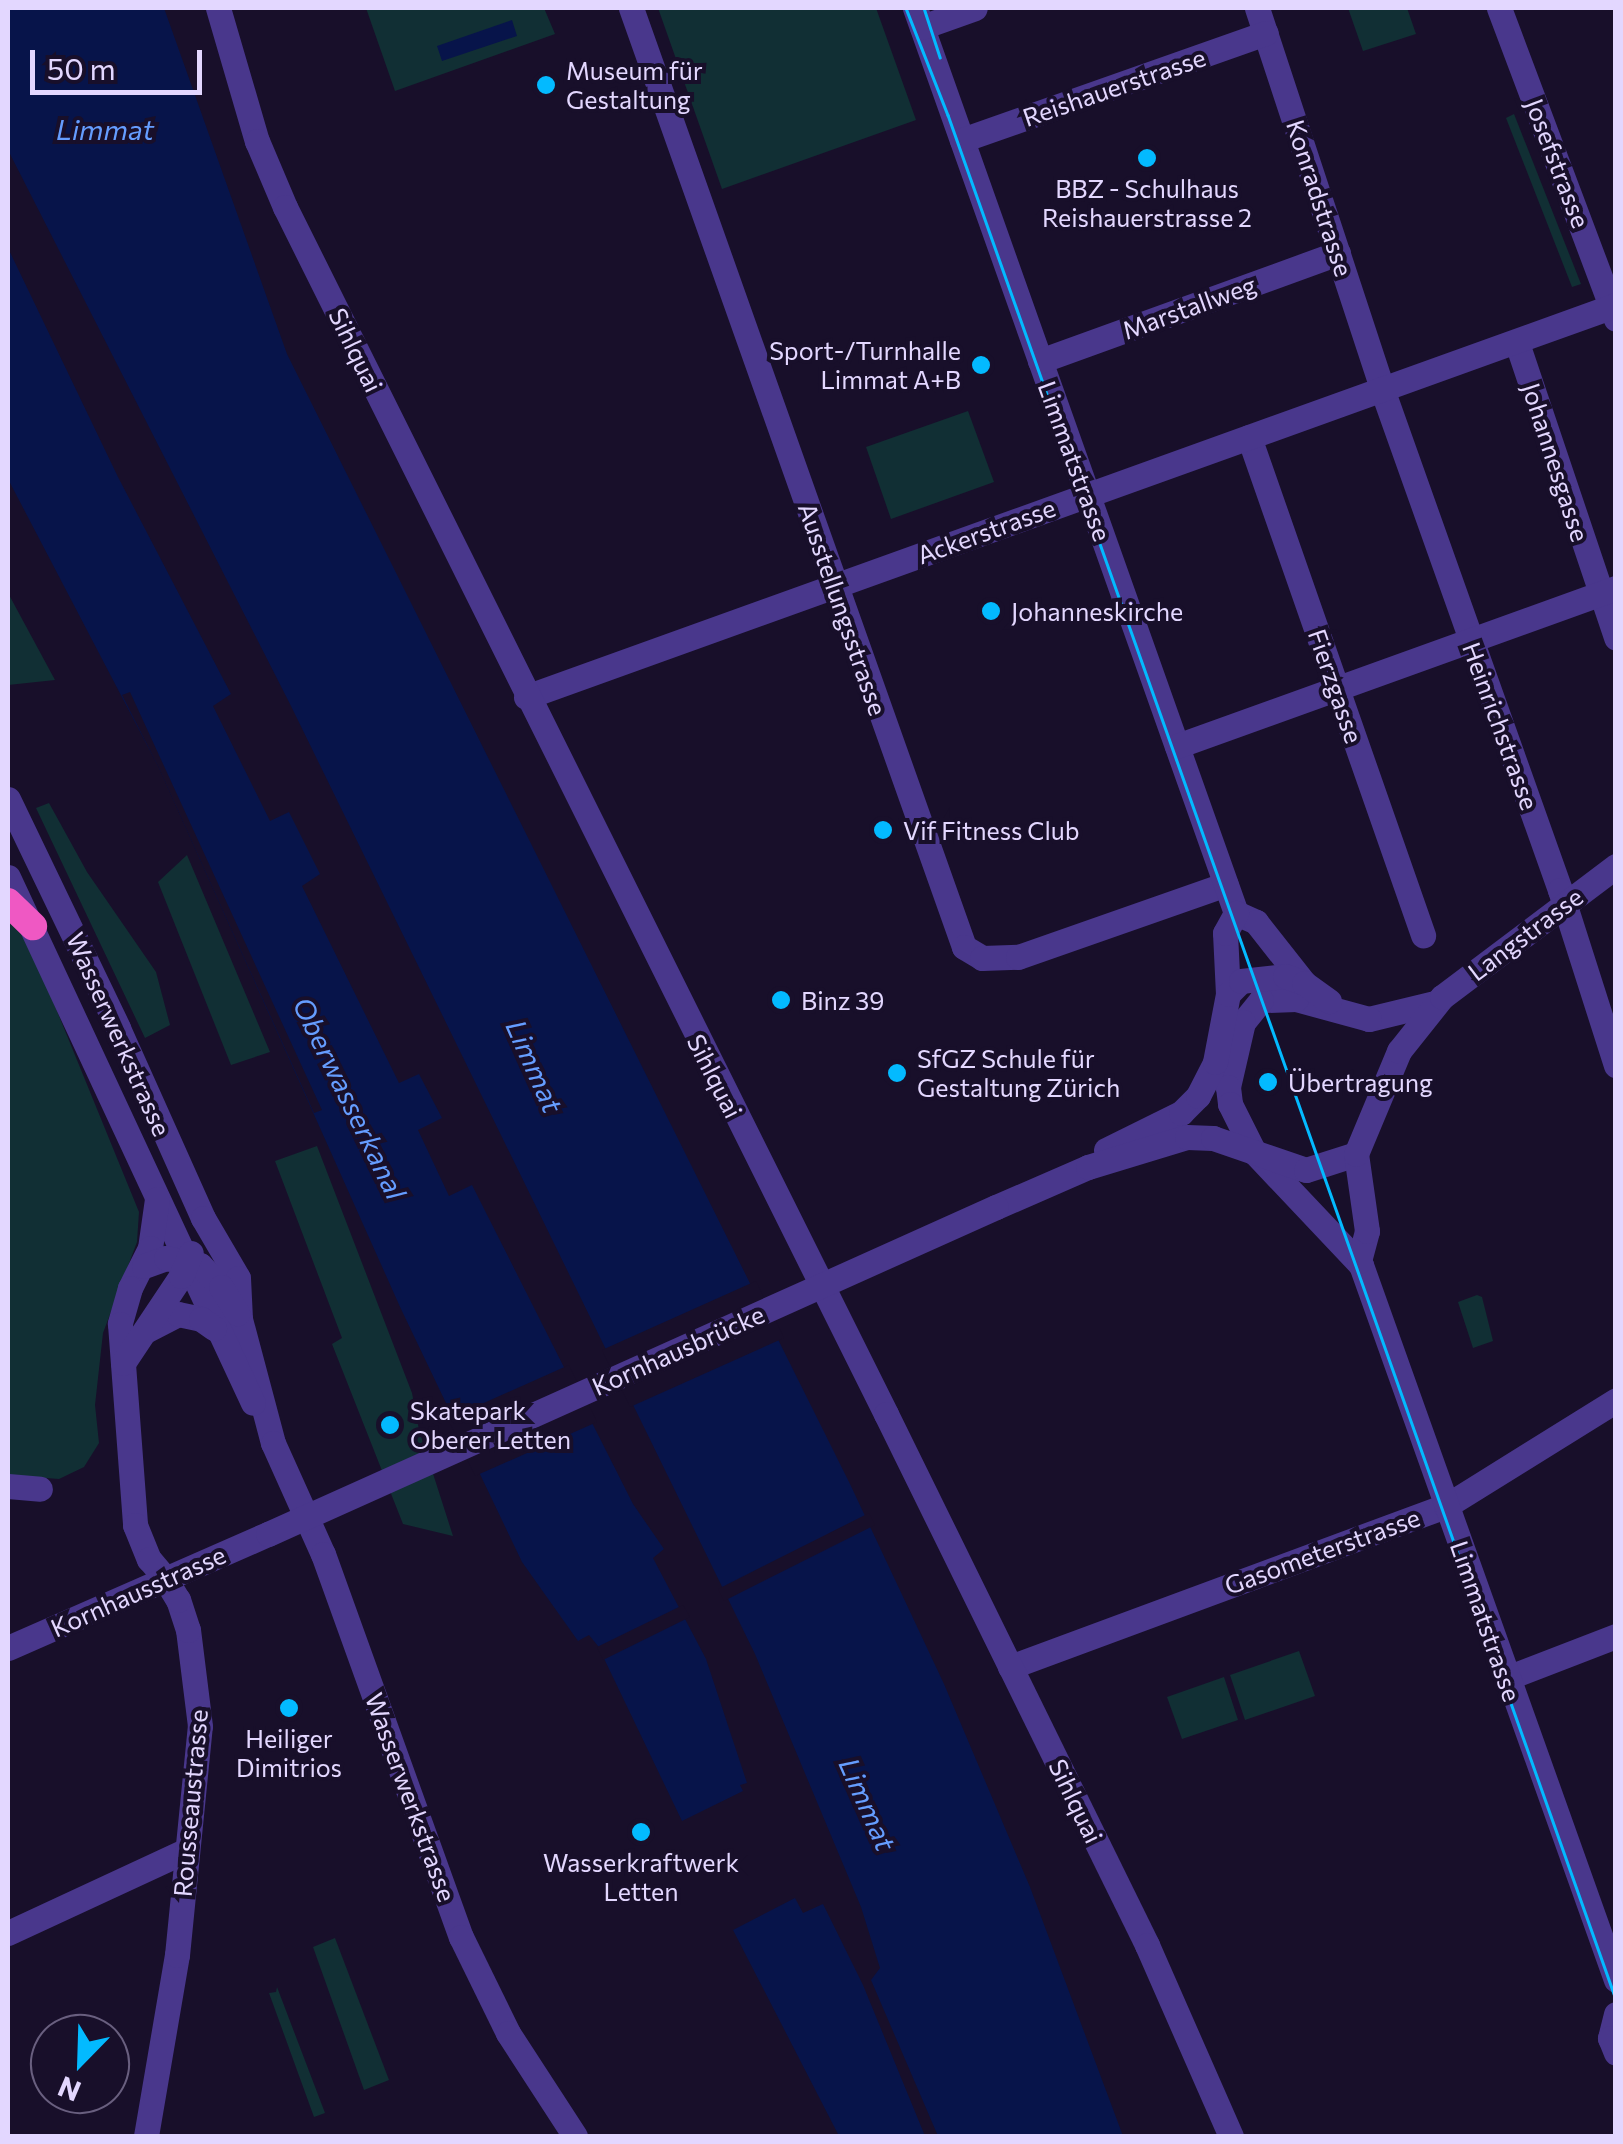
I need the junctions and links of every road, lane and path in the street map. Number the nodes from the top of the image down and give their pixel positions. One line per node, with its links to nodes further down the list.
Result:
1 (218, 8): 21 (street, Sihlquai)
2 (631, 8): 16 (street, Ausstellungsstrasse)
3 (976, 8): 6 (street)
4 (1258, 8): 7 (street, Konradstrasse)
5 (1499, 8): 10 (street, Josefstrasse)
6 (918, 17): 8 (street, Limmatstrasse)
7 (1266, 33): 8 (street, Reishauerstrasse); 9 (street, Konradstrasse)
8 (962, 140): 12 (street, Limmatstrasse)
9 (1338, 254): 12 (street, Marstallweg); 13 (street, Konradstrasse)
10 (1614, 310): 11 (street, Ackerstrasse)
11 (1517, 342): 13 (street, Ackerstrasse); 17 (street, Johannesgasse)
12 (1040, 361): 15 (street, Limmatstrasse)
13 (1382, 389): 14 (street, Ackerstrasse); 18 (street, Heinrichstrasse)
14 (1249, 437): 15 (street, Ackerstrasse); 20 (street, Fierzgasse)
15 (1088, 496): 16 (street, Ackerstrasse); 22 (street, Limmatstrasse)
16 (835, 585): 21 (street, Ackerstrasse); 26 (street, Ausstellungsstrasse)
17 (1608, 591): 18 (street); 19 (street, Johannesgasse)
18 (1470, 638): 20 (street); 28 (street, Heinrichstrasse)
19 (1616, 638)
20 (1337, 688): 22 (street); 31 (street, Fierzgasse)
21 (526, 697): 58 (street, Sihlquai)
22 (1177, 746): 26 (street, Limmatstrasse)
23 (8, 799): 41 (street, Wasserwerkstrasse)
24 (1616, 866): 28 (street, Langstrasse)
25 (8, 877): 30 (street, Wasserwerkstrasse)
26 (1226, 884): 29 (street, Limmatstrasse)
27 (8, 902): 30 (highway)
28 (1565, 904): 34 (street, Langstrasse); 36 (street, Heinrichstrasse)
29 (1236, 913): 32 (street); 33 (street)
30 (33, 926): 40 (street, Wasserwerkstrasse)
31 (1423, 935)
32 (1304, 983): 33 (street); 35 (street)
33 (1228, 994): 39 (street)
34 (1435, 1004): 35 (street); 38 (street)
35 (1340, 1009): 37 (street)
36 (1616, 1065)
37 (1254, 1152): 38 (street); 39 (street); 43 (street)
38 (1356, 1154): 43 (street)
39 (1088, 1167): 54 (street, Kornhausbrücke, bridge)
40 (158, 1198): 42 (street, Wasserwerkstrasse); 44 (street, Rousseaustrasse)
41 (202, 1218): 42 (street); 45 (street, Wasserwerkstrasse)
42 (189, 1261): 44 (street); 45 (street); 46 (street, Wasserwerkstrasse); 47 (street)
43 (1359, 1262): 53 (street, Limmatstrasse)
44 (144, 1266): 48 (street, Rousseaustrasse)
45 (240, 1319): 50 (street, Wasserwerkstrasse)
46 (214, 1328): 47 (street); 50 (street, Wasserwerkstrasse)
47 (144, 1331): 48 (street)
48 (123, 1363): 55 (street, Rousseaustrasse)
49 (1616, 1400): 53 (street, Gasometerstrasse)
50 (274, 1443): 66 (street, Wasserwerkstrasse)
51 (8, 1486): 52 (street)
52 (40, 1490)
53 (1446, 1506): 58 (street, Gasometerstrasse); 59 (street, Limmatstrasse)
54 (268, 1534): 55 (street, Kornhausstrasse)
55 (164, 1578): 57 (street, Kornhausstrasse); 60 (street, Rousseaustrasse)
56 (1616, 1636): 59 (street)
57 (8, 1648)
58 (1010, 1666): 67 (street, Sihlquai)
59 (1507, 1678): 62 (street, Limmatstrasse)
60 (187, 1850): 61 (street); 65 (street, Rousseaustrasse)
61 (8, 1933)
62 (1616, 1980)
63 (1616, 2014): 64 (street)
64 (1616, 2053)
65 (146, 2136)
66 (576, 2136)
67 (1231, 2136)

